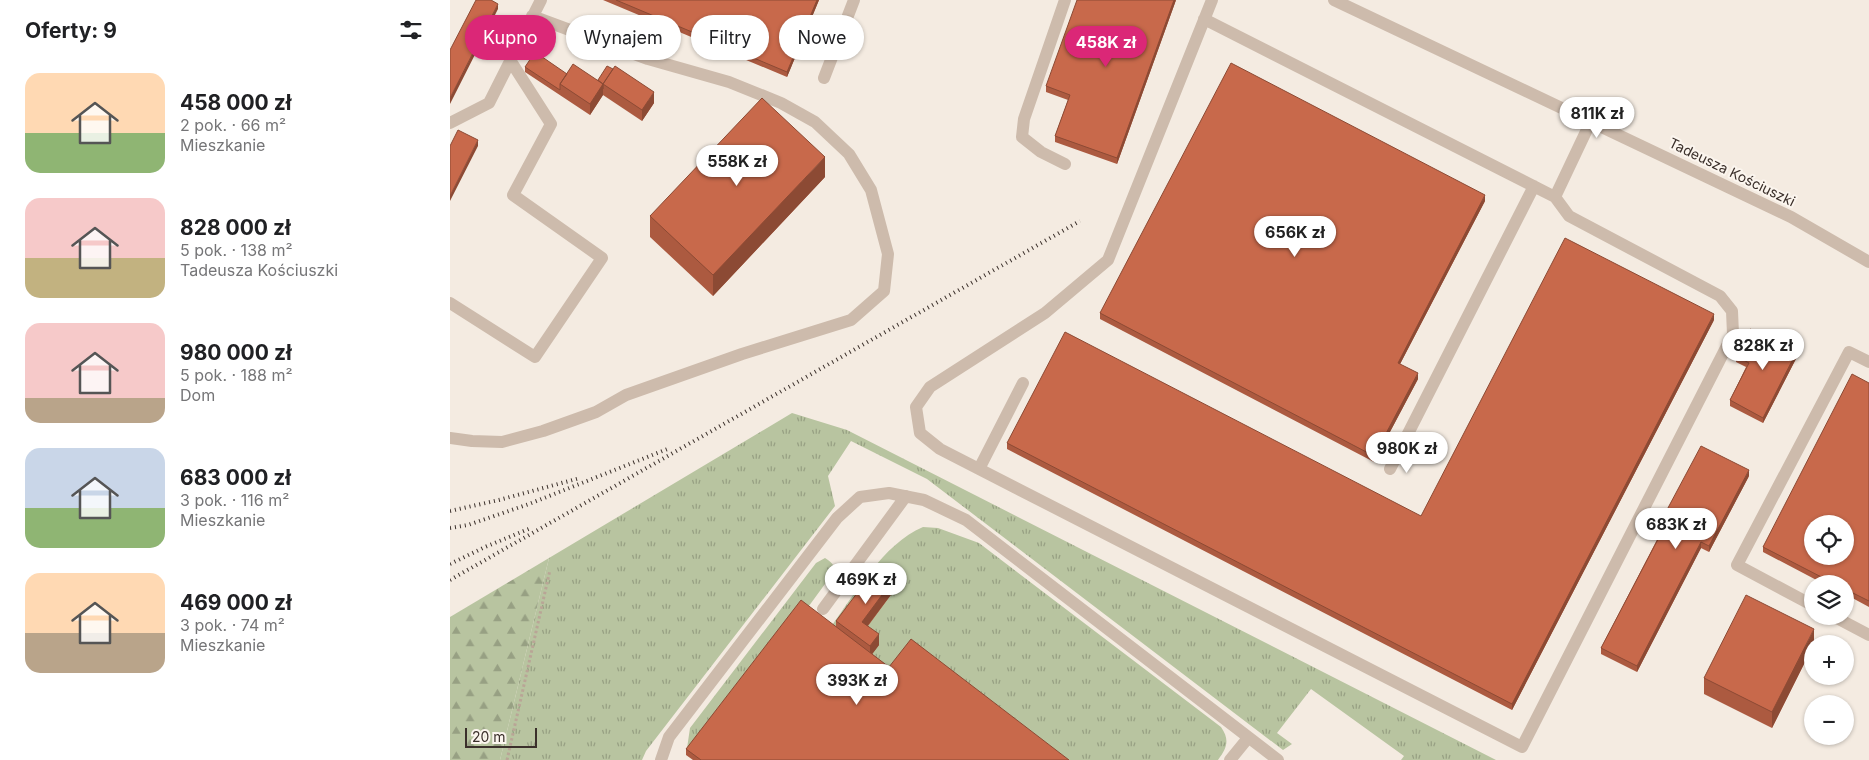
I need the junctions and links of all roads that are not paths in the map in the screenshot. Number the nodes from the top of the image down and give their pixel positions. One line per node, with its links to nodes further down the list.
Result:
1 (541, 0): 6 (street)
2 (854, 0): 10 (street)
3 (1065, 0): 13 (street)
4 (1212, 0): 7 (street)
5 (1334, 0): 11 (street, Tadeusza Kościuszki)
6 (533, 15)
7 (1204, 19): 14 (street); 21 (street)
8 (556, 25): 20 (street)
9 (510, 60): 12 (street); 17 (street)
10 (824, 78)
11 (1591, 121): 15 (street); 16 (street, Tadeusza Kościuszki)
12 (450, 123)
13 (1065, 164)
14 (1534, 186): 15 (street); 22 (street)
15 (1555, 197): 21 (street)
16 (1869, 262)
17 (450, 303)
18 (1869, 362): 24 (street)
19 (1024, 383): 21 (street)
20 (450, 438)
21 (979, 468)
22 (1390, 469)
23 (906, 496): 25 (street); 28 (street); 29 (street)
24 (1804, 601)
25 (822, 609)
26 (1850, 625): 27 (street)
27 (1869, 635)
28 (1248, 738): 30 (street); 31 (street)
29 (661, 760)
30 (1230, 760)
31 (1278, 760)

